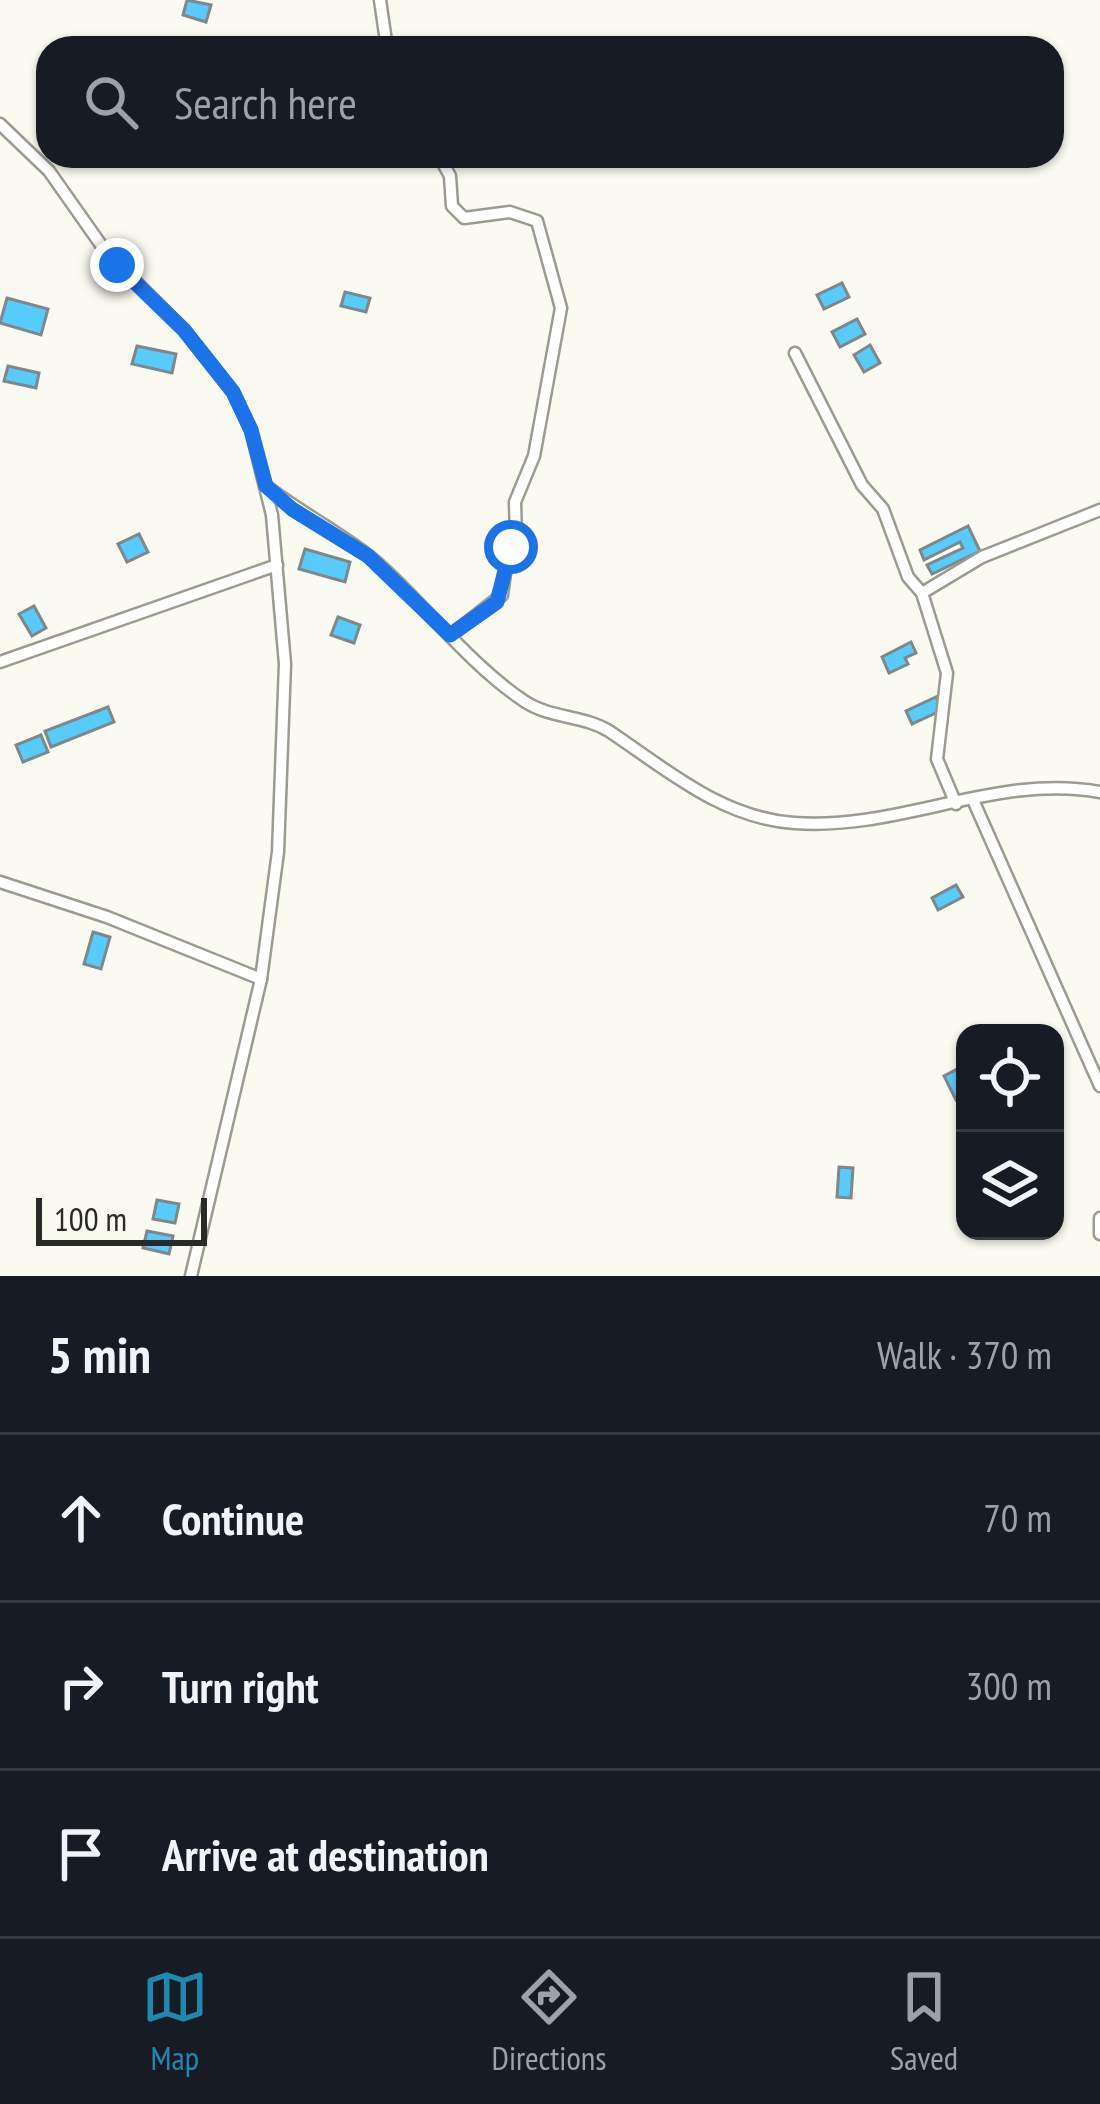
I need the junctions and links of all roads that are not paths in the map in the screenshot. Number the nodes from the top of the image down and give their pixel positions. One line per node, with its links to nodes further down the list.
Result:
1 (380, 0): 2 (street)
2 (385, 36)
3 (0, 124): 4 (street)
4 (36, 159)
5 (45, 168): 8 (street)
6 (446, 168): 14 (street)
7 (795, 353): 13 (street)
8 (266, 486): 9 (street); 11 (street)
9 (292, 509): 11 (street); 14 (street)
10 (1100, 510): 13 (street)
11 (272, 515): 12 (street)
12 (277, 565): 15 (street); 20 (street)
13 (922, 593): 18 (street)
14 (450, 635): 18 (street)
15 (0, 662)
16 (1100, 792): 17 (street)
17 (973, 800): 18 (street); 21 (street)
18 (956, 804)
19 (0, 882): 20 (street)
20 (262, 980): 24 (street)
21 (1100, 1086)
22 (1100, 1218): 23 (street)
23 (1100, 1234)
24 (190, 1276)

